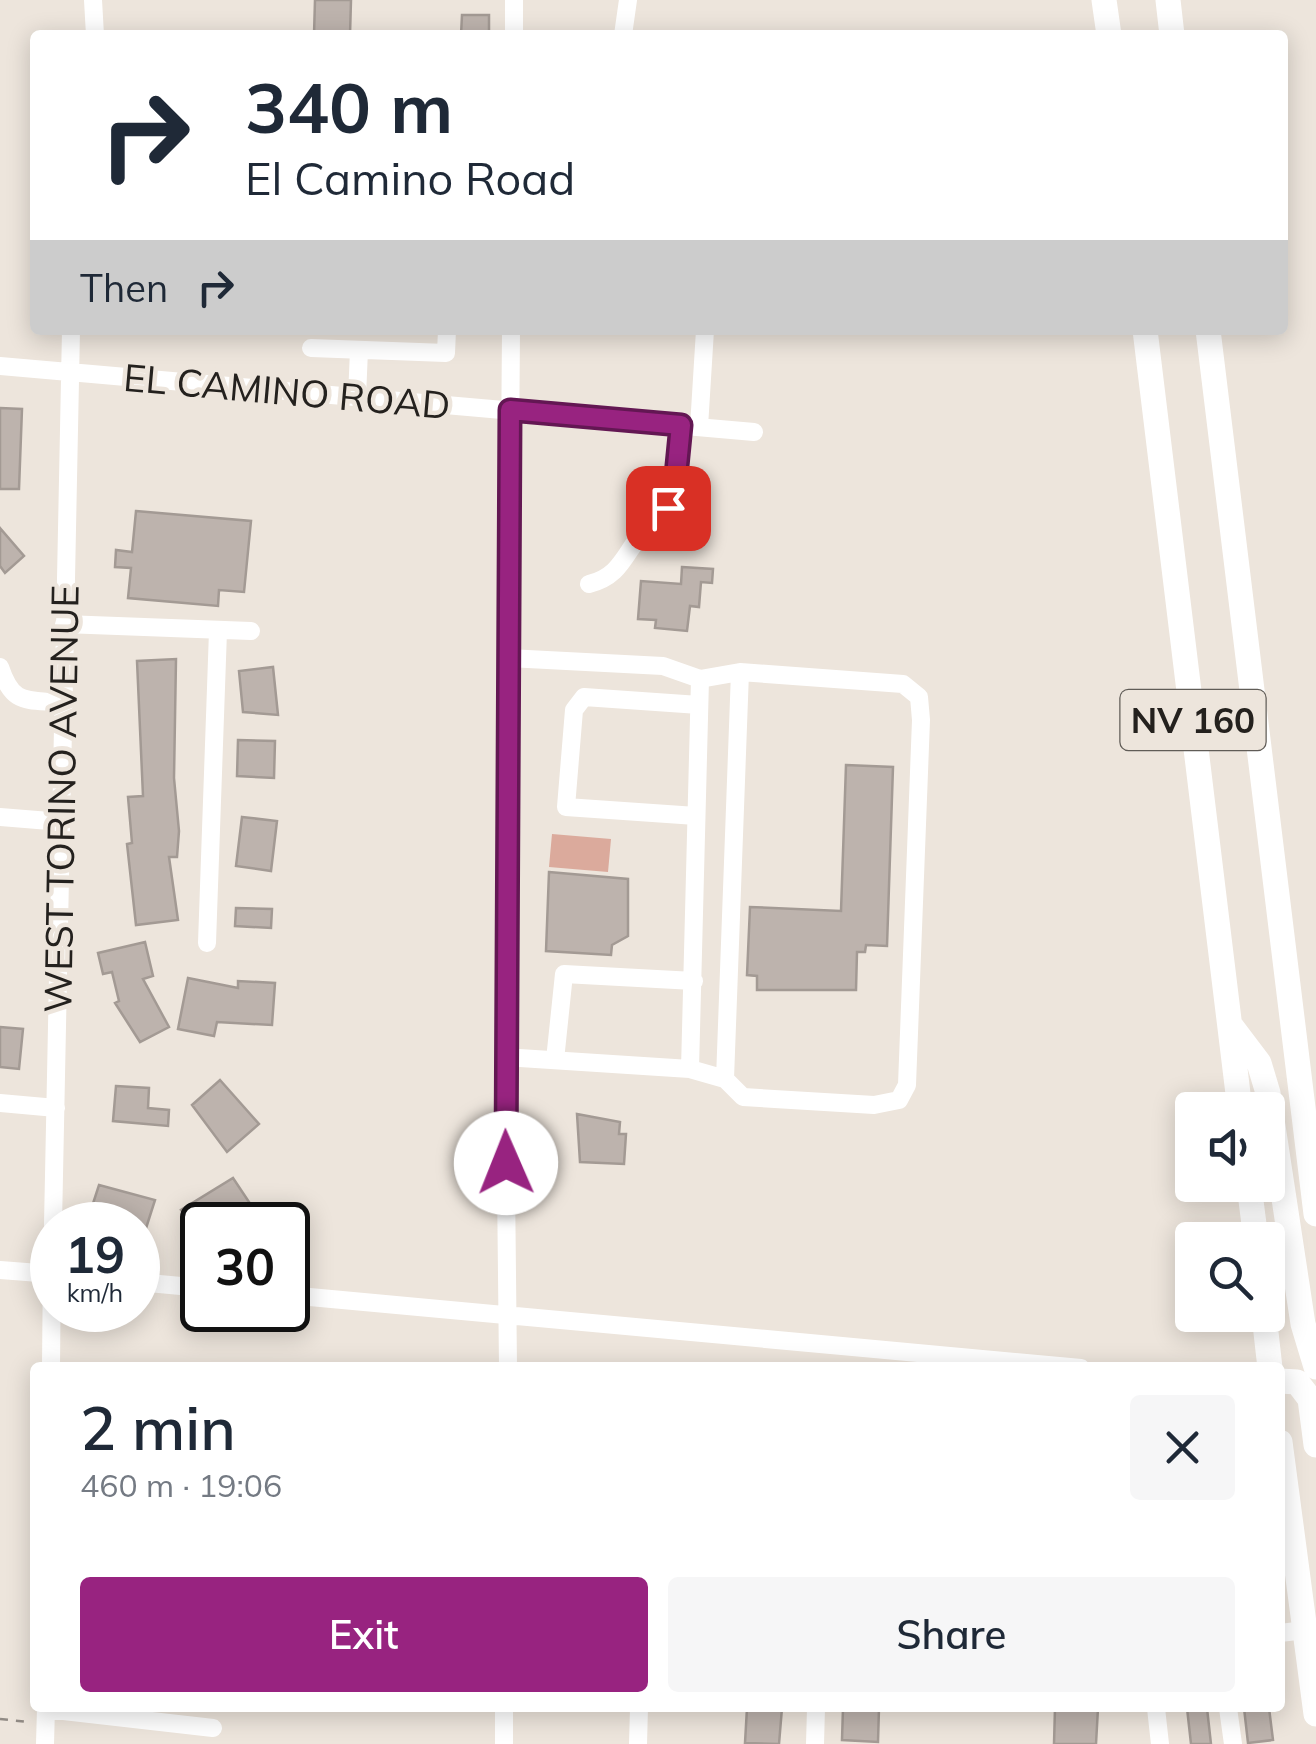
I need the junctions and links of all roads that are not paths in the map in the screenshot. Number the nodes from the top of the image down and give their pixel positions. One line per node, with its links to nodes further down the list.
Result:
1 (93, 0): 6 (street)
2 (514, 0): 7 (street)
3 (628, 0): 8 (street)
4 (1104, 0): 9 (highway)
5 (1168, 0): 10 (highway)
6 (95, 30)
7 (514, 30)
8 (624, 30)
9 (1108, 30)
10 (1171, 30)
11 (72, 335): 20 (street, WEST TORINO AVENUE)
12 (447, 335): 18 (street)
13 (511, 335): 22 (street)
14 (704, 335): 23 (street)
15 (1146, 335): 40 (highway, NV 160)
16 (1209, 335): 49 (highway, NV 160)
17 (311, 348): 18 (street)
18 (359, 350): 21 (street)
19 (0, 366): 20 (street, EL CAMINO ROAD)
20 (68, 372): 21 (street, EL CAMINO ROAD); 26 (street, WEST TORINO AVENUE)
21 (358, 397): 22 (street, EL CAMINO ROAD)
22 (510, 410): 23 (street, EL CAMINO ROAD); 29 (street)
23 (690, 426): 24 (street, EL CAMINO ROAD); 25 (street)
24 (754, 432)
25 (589, 584)
26 (64, 624): 27 (street); 33 (street, WEST TORINO AVENUE)
27 (218, 631): 28 (street); 38 (street)
28 (251, 631)
29 (508, 658): 32 (street); 41 (street)
30 (0, 667): 33 (street)
31 (740, 672): 32 (street); 44 (street); 44 (street)
32 (700, 679): 34 (street)
33 (63, 702): 37 (street, WEST TORINO AVENUE)
34 (700, 706): 35 (street); 35 (street)
35 (696, 816): 39 (street)
36 (0, 817): 37 (street)
37 (62, 822): 47 (street, WEST TORINO AVENUE)
38 (207, 943)
39 (694, 981): 42 (street); 43 (street)
40 (1231, 1026): 45 (highway, NV 160); 60 (highway)
41 (505, 1057): 42 (street); 53 (street)
42 (555, 1060): 43 (street)
43 (690, 1069): 44 (street)
44 (725, 1079)
45 (1238, 1092)
46 (0, 1103): 47 (street)
47 (56, 1108): 48 (street, WEST TORINO AVENUE)
48 (54, 1202)
49 (1316, 1214)
50 (0, 1270): 51 (street)
51 (30, 1272)
52 (310, 1297): 53 (street)
53 (508, 1314): 57 (street); 58 (street)
54 (51, 1332): 56 (street)
55 (1266, 1332): 59 (highway)
56 (51, 1362)
57 (508, 1362)
58 (998, 1362)
59 (1269, 1362)
60 (1316, 1367)
61 (1285, 1381): 62 (highway)
62 (1316, 1445)
63 (1285, 1521): 64 (highway)
64 (1292, 1632): 71 (highway)
65 (504, 1712): 74 (street)
66 (639, 1712): 75 (street)
67 (816, 1712): 76 (street)
68 (1156, 1712): 77 (street)
69 (1229, 1712): 78 (street)
70 (45, 1713): 72 (street); 73 (street)
71 (1316, 1714)
72 (213, 1728)
73 (45, 1744)
74 (504, 1744)
75 (638, 1744)
76 (815, 1744)
77 (1160, 1744)
78 (1233, 1744)

